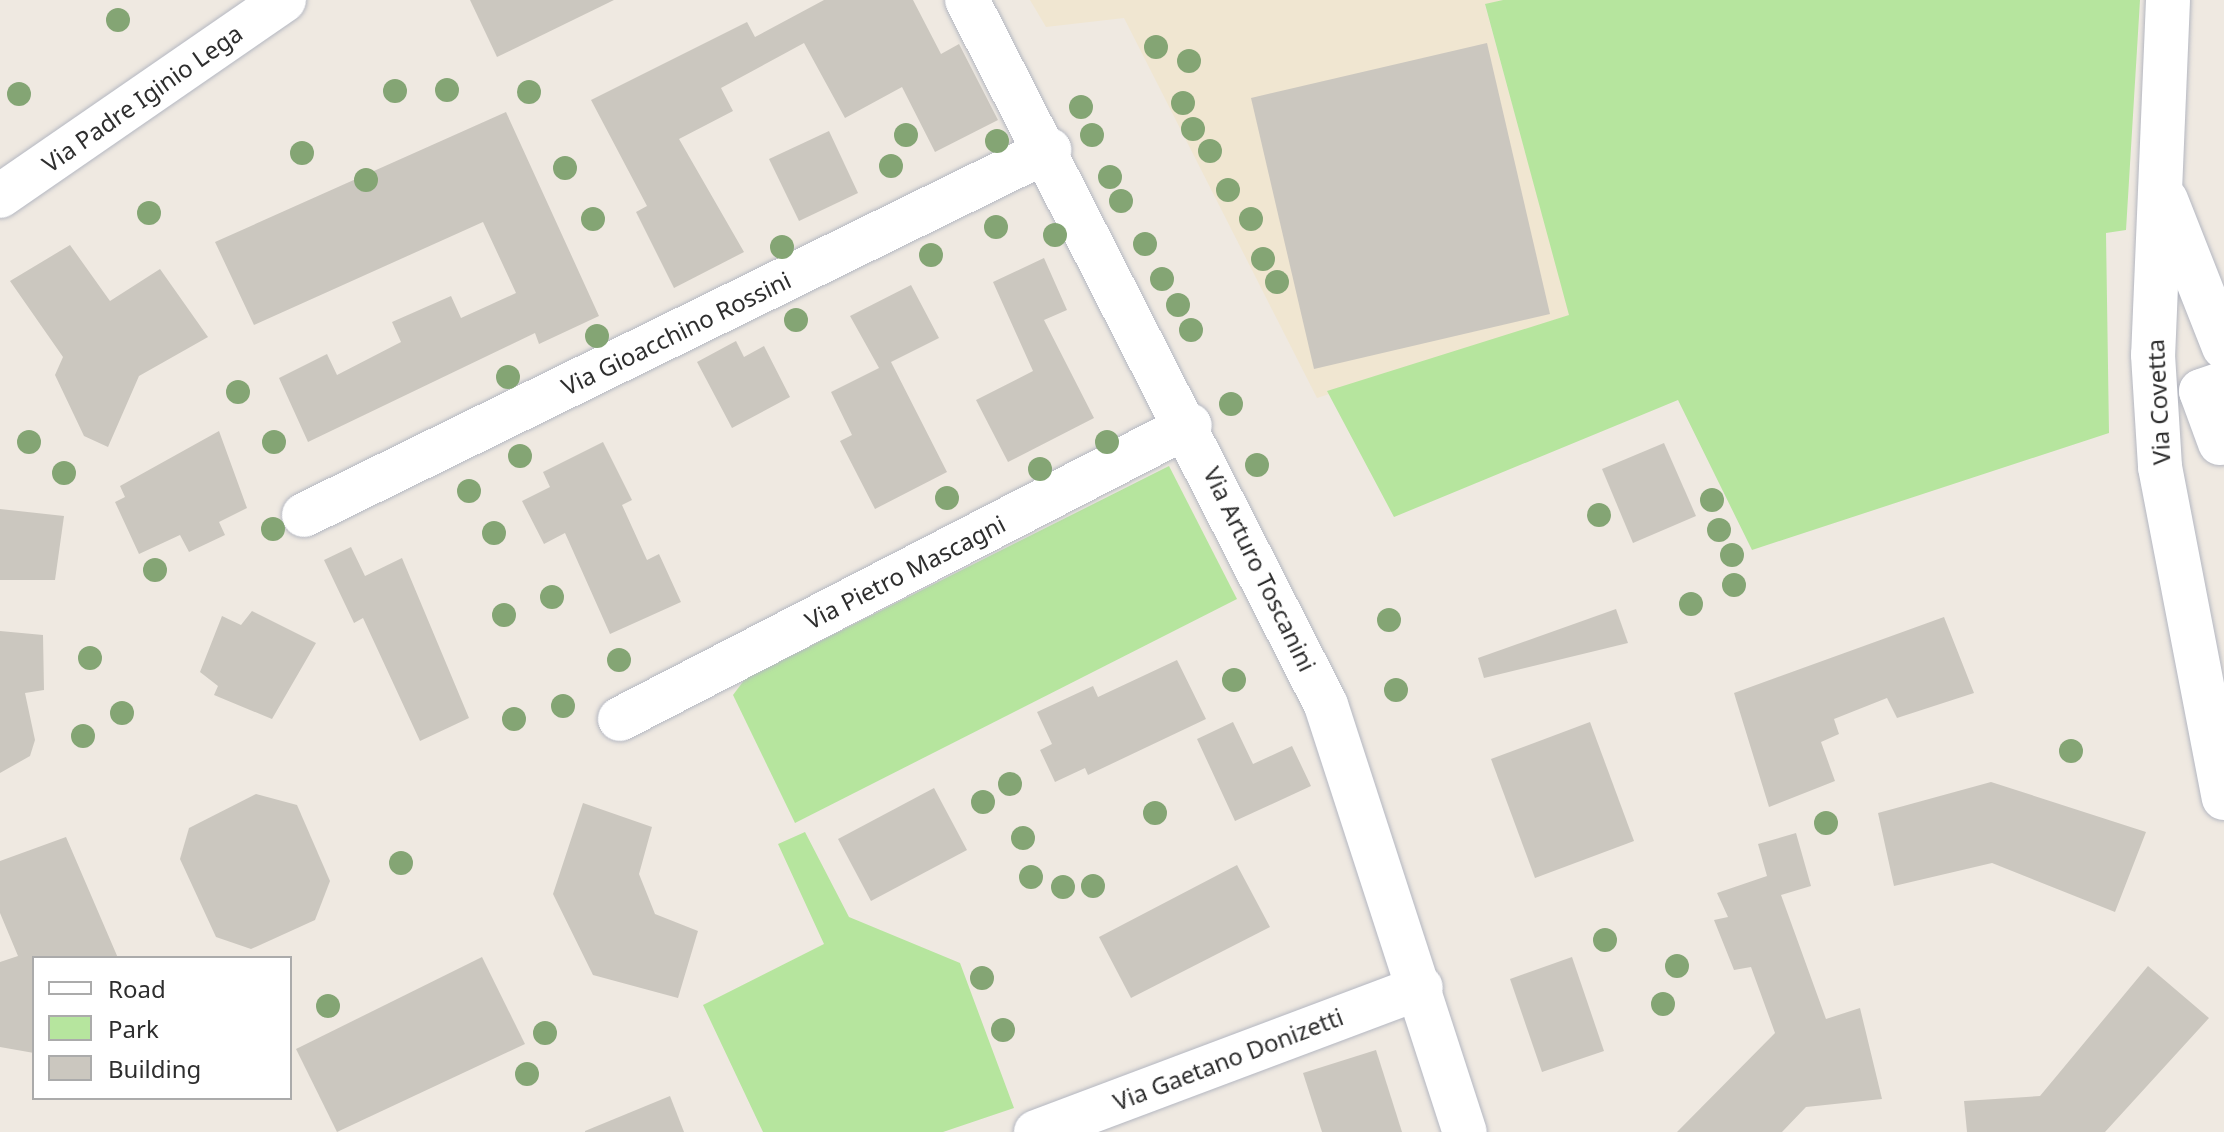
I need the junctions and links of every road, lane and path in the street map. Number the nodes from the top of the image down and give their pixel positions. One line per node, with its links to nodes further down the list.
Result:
1 (284, 0): 6 (street, Via Padre Iginio Lega)
2 (2168, 0): 5 (street, Via Covetta)
3 (980, 11): 4 (street, Via Arturo Toscanini)
4 (1049, 150): 10 (street, Via Arturo Toscanini); 13 (street, Via Gioacchino Rossini)
5 (2160, 184): 7 (street); 9 (street, Via Covetta)
6 (0, 196)
7 (2224, 347)
8 (2212, 387): 9 (street); 11 (street)
9 (2157, 409): 12 (street, Via Covetta)
10 (1190, 425): 15 (street, Via Pietro Mascagni); 17 (street, Via Arturo Toscanini)
11 (2222, 442): 12 (street)
12 (2160, 467): 14 (street, Via Covetta)
13 (304, 515)
14 (2215, 680): 16 (street, Via Covetta)
15 (620, 719)
16 (2224, 798)
17 (1421, 987): 18 (street, Via Gaetano Donizetti); 19 (street, Via Arturo Toscanini)
18 (1046, 1130)
19 (1465, 1132)

